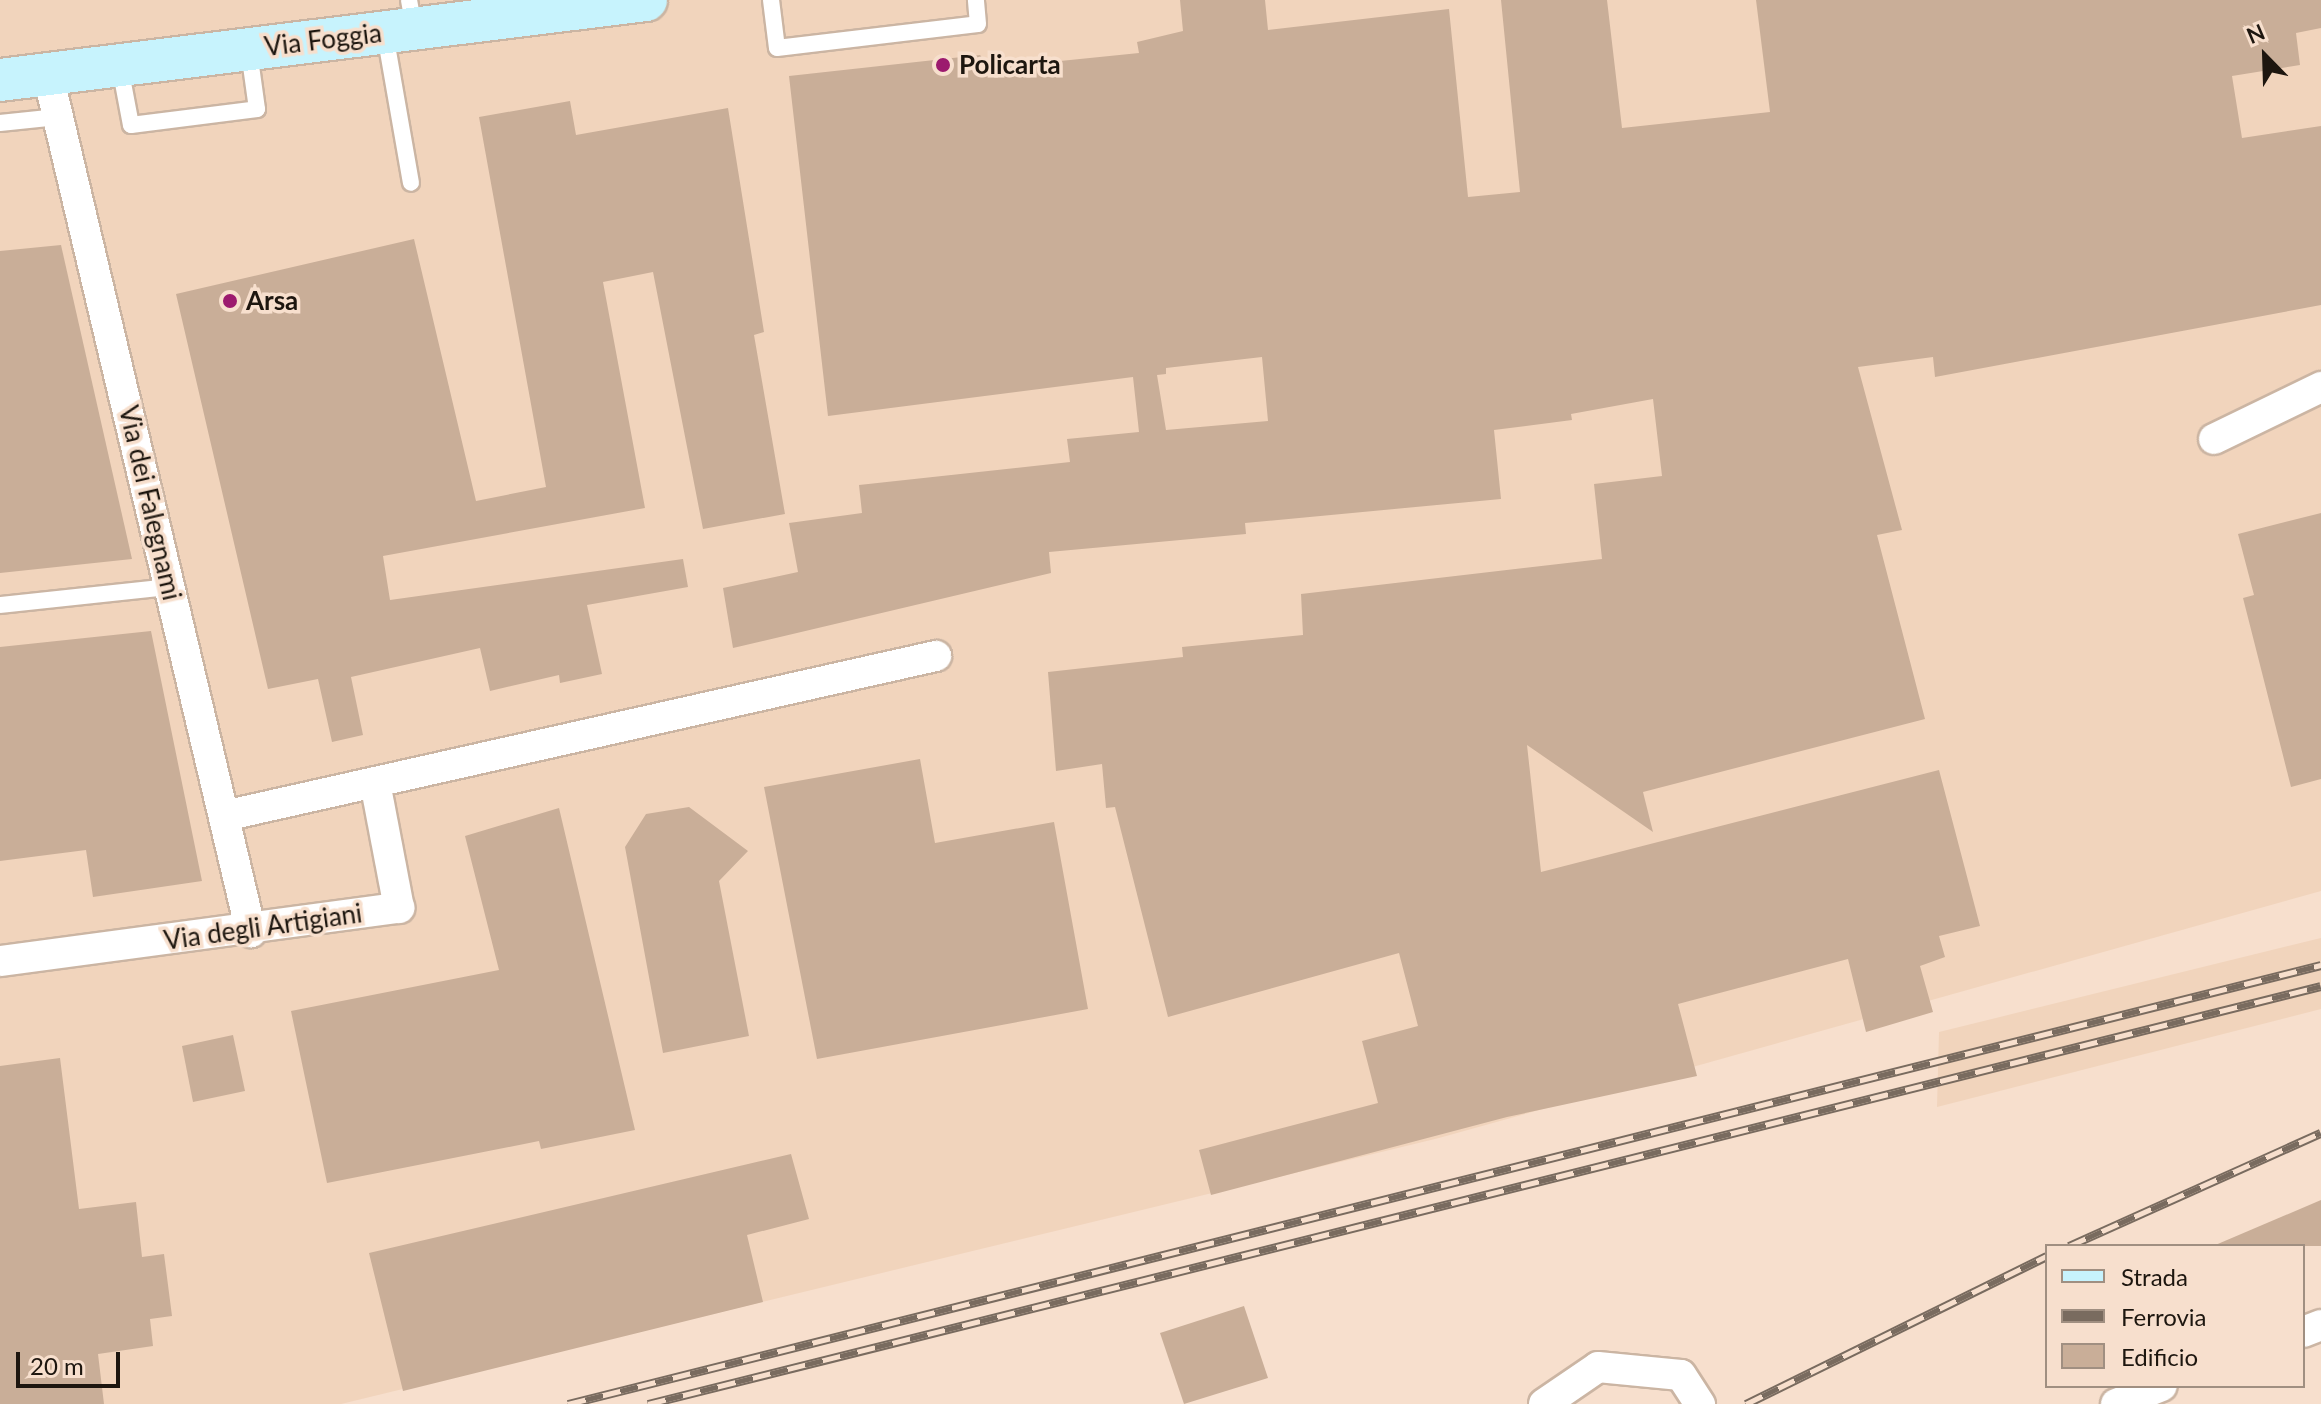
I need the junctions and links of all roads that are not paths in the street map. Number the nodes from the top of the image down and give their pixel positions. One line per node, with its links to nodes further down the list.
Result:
1 (646, 0): 4 (main road, Via Foggia)
2 (771, 0): 3 (lane)
3 (976, 0)
4 (403, 20): 5 (main road, Via Foggia); 11 (lane)
5 (248, 50): 6 (main road, Via Foggia); 6 (lane)
6 (120, 66): 7 (main road, Via Foggia)
7 (48, 75): 8 (main road, Via Foggia); 9 (street, Via dei Falegnami)
8 (0, 80)
9 (58, 117): 10 (lane); 14 (street, Via dei Falegnami)
10 (0, 123)
11 (411, 183)
12 (2321, 387): 13 (street)
13 (2214, 439)
14 (169, 587): 15 (lane); 18 (street, Via dei Falegnami)
15 (0, 605)
16 (936, 656): 17 (street)
17 (375, 782): 18 (street); 19 (street, Via degli Artigiani)
18 (224, 816): 19 (street, Via dei Falegnami)
19 (251, 932): 20 (street, Via degli Artigiani)
20 (0, 961)
21 (2157, 1388): 24 (street)
22 (1544, 1404): 23 (street)
23 (1700, 1404)
24 (2116, 1404)

